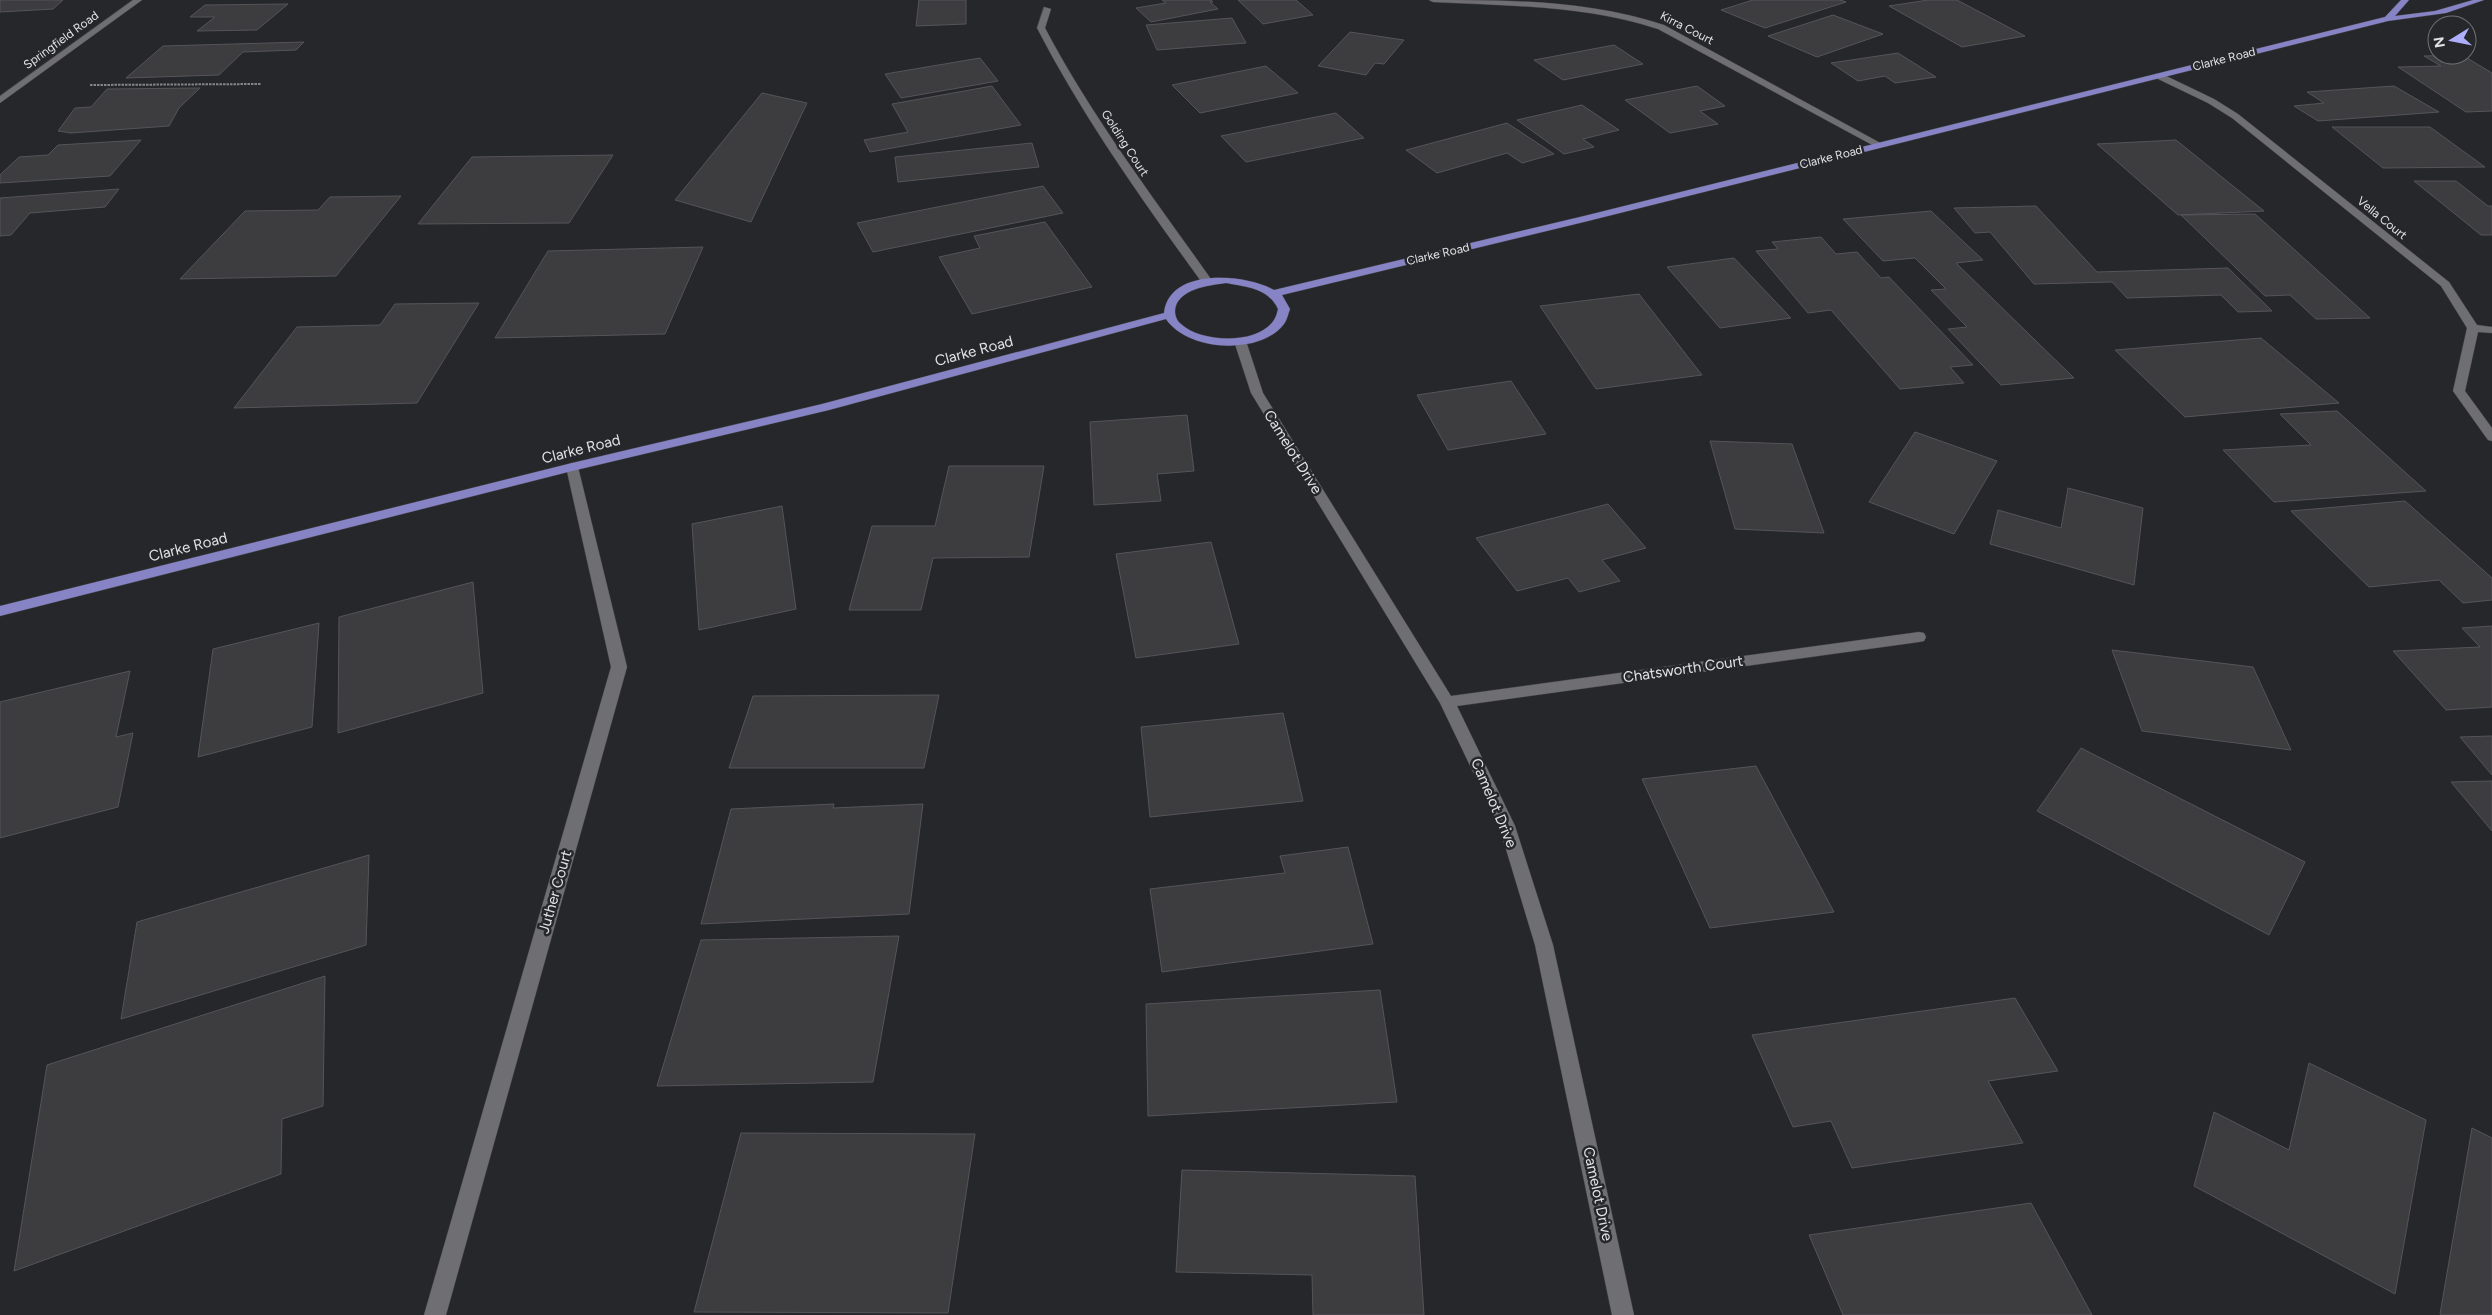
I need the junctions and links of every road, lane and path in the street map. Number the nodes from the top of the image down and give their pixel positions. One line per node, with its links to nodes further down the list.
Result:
1 (138, 0): 11 (street, Springfield Road)
2 (1433, 0): 12 (street, Kirra Court)
3 (2405, 0): 7 (main road)
4 (2480, 0): 5 (main road); 7 (main road, Clarke Road)
5 (2492, 1)
6 (1047, 9): 13 (street, Golding Court)
7 (2388, 18): 8 (main road, Clarke Road)
8 (2159, 76): 12 (main road, Clarke Road); 16 (street, Vella Court)
9 (261, 84): 10 (path)
10 (82, 85)
11 (0, 100)
12 (1879, 145): 14 (main road, Clarke Road)
13 (1208, 282): 14 (main road); 15 (main road)
14 (1274, 293): 18 (main road)
15 (1169, 315): 18 (main road); 20 (main road, Clarke Road)
16 (2473, 328): 17 (street); 19 (street)
17 (2492, 330)
18 (1240, 341): 23 (street, Camelot Drive)
19 (2492, 437)
20 (572, 467): 21 (main road, Clarke Road); 24 (street, Juther Court)
21 (0, 611)
22 (1919, 637): 23 (street, Chatsworth Court)
23 (1448, 702): 25 (street, Camelot Drive)
24 (435, 1315)
25 (1623, 1315)

